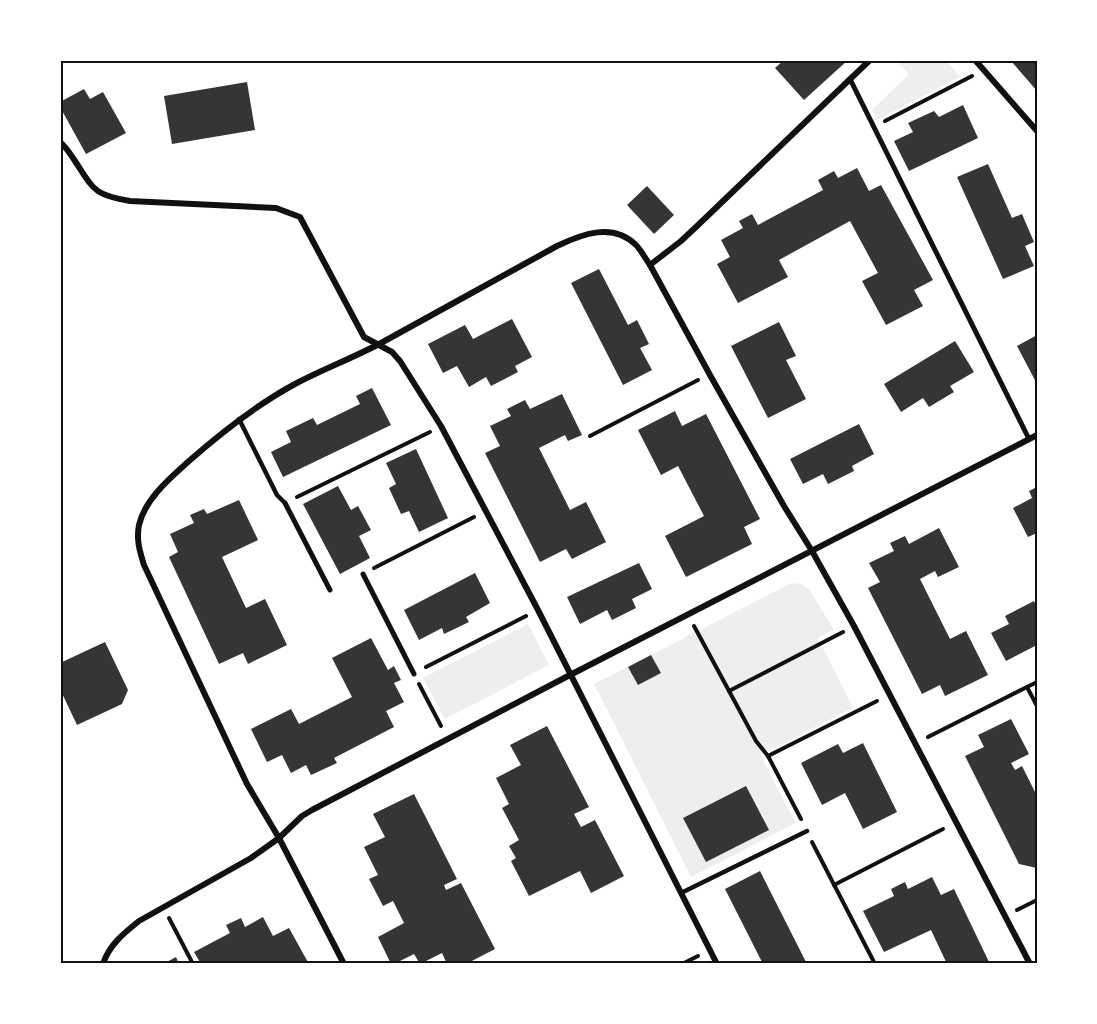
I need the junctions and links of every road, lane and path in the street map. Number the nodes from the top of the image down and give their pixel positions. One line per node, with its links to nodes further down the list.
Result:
1 (870, 60): 4 (street)
2 (975, 60): 3 (street)
3 (984, 70): 5 (path); 6 (street)
4 (850, 79): 5 (street); 8 (street)
5 (874, 127): 15 (street)
6 (1037, 131)
7 (60, 142): 9 (street)
8 (650, 265): 9 (street); 10 (street)
9 (378, 344): 11 (street); 12 (street)
10 (710, 375): 14 (path); 18 (street)
11 (239, 419): 16 (lane); 36 (street)
12 (441, 426): 16 (path); 17 (street)
13 (1037, 435): 15 (street)
14 (590, 436)
15 (1029, 439): 18 (street)
16 (285, 503): 20 (street)
17 (485, 511): 19 (path); 21 (street)
18 (812, 551): 22 (street); 23 (street)
19 (363, 574): 24 (street)
20 (330, 590)
21 (538, 610): 24 (path); 25 (street)
22 (688, 615): 25 (street); 28 (path)
23 (854, 626): 28 (path); 29 (street)
24 (414, 674): 31 (path)
25 (570, 675): 31 (street); 38 (street)
26 (1037, 682): 27 (path)
27 (1027, 687): 30 (path); 32 (path)
28 (729, 691): 33 (path)
29 (889, 694): 32 (street); 33 (path)
30 (1037, 706)
31 (447, 739): 36 (street)
32 (915, 744): 34 (street)
33 (768, 756): 35 (path)
34 (955, 822): 37 (path); 41 (street)
35 (807, 831): 37 (path); 38 (lane)
36 (279, 838): 40 (street); 44 (street)
37 (834, 885): 46 (path)
38 (681, 893): 45 (street)
39 (1037, 900): 41 (path)
40 (163, 907): 42 (street); 43 (path)
41 (1006, 915): 47 (street)
42 (103, 964)
43 (193, 964)
44 (344, 964)
45 (717, 964)
46 (875, 964)
47 (1030, 964)

